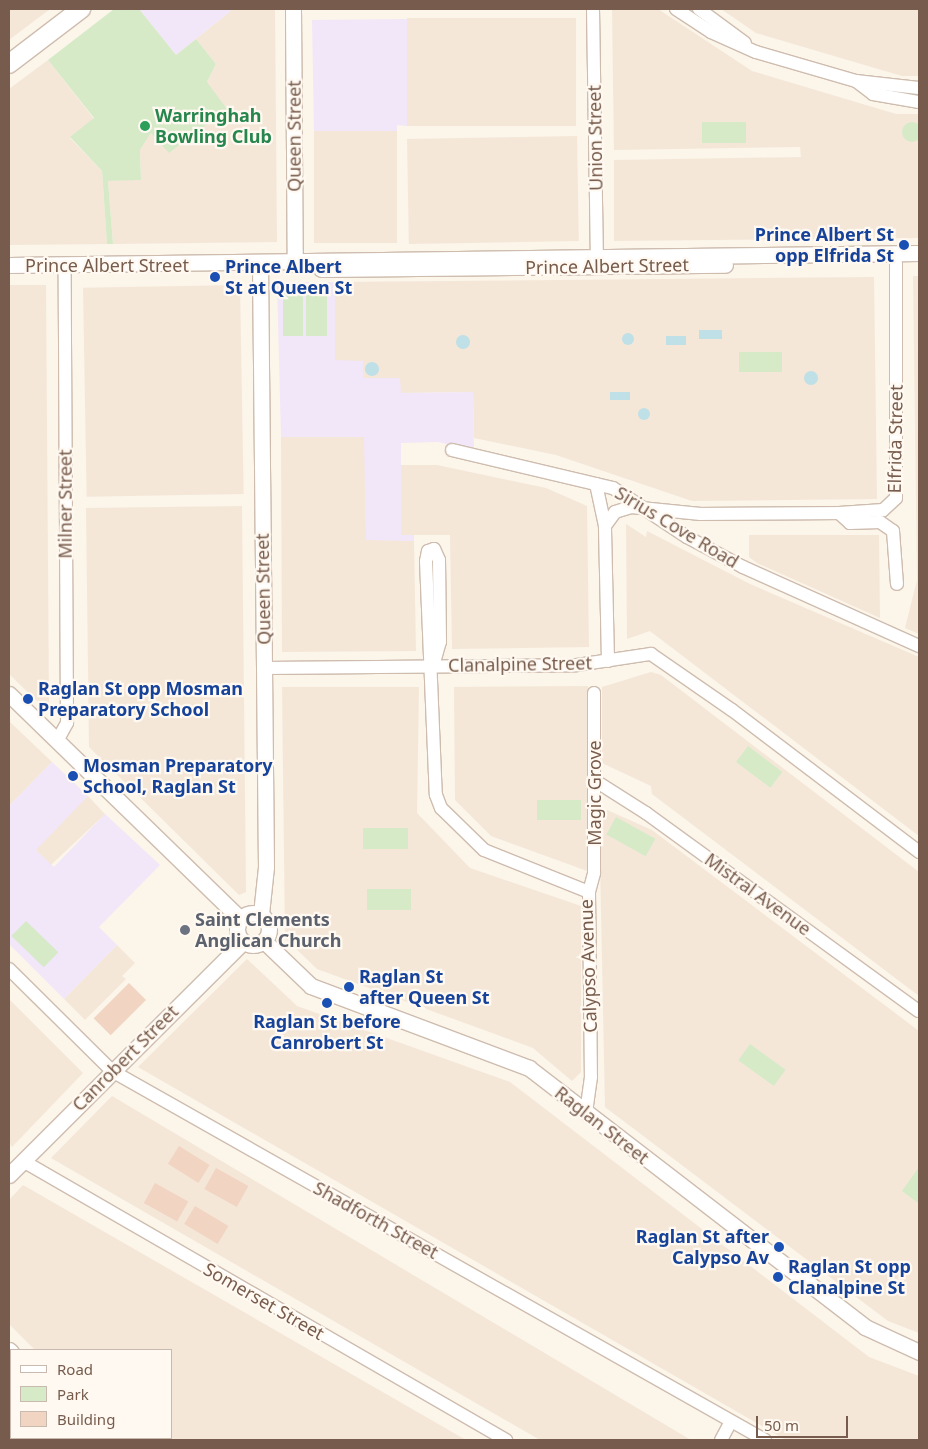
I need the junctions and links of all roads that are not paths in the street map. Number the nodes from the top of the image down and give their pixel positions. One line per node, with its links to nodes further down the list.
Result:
1 (81, 9): 7 (main road)
2 (293, 9): 16 (street, Queen Street)
3 (593, 9): 12 (street, Union Street)
4 (676, 9): 6 (street)
5 (699, 9): 6 (street)
6 (756, 52): 8 (street)
7 (9, 64)
8 (856, 81): 9 (street); 10 (street)
9 (919, 88)
10 (919, 102)
11 (919, 253): 12 (street, Prince Albert Street)
12 (597, 261): 13 (street, Prince Albert Street); 16 (street, Prince Albert Street)
13 (896, 263): 14 (street, Prince Albert Street); 22 (street, Elfrida Street)
14 (919, 263)
15 (260, 264): 16 (street, Prince Albert Street); 18 (street, Prince Albert Street); 28 (street, Queen Street)
16 (295, 264)
17 (9, 265): 18 (street, Prince Albert Street)
18 (65, 265): 31 (street, Milner Street)
19 (452, 450): 20 (street, Sirius Cove Road)
20 (596, 484): 21 (street, Sirius Cove Road); 23 (street)
21 (643, 508): 22 (street, Elfrida Street); 23 (street); 25 (street, Sirius Cove Road)
22 (839, 513): 24 (street)
23 (605, 526): 26 (street)
24 (897, 584)
25 (919, 646)
26 (608, 661): 27 (street, Clanalpine Street); 33 (street, Clanalpine Street)
27 (433, 666): 27 (street, Calypso Avenue); 28 (street, Clanalpine Street); 34 (street, Calypso Avenue)
28 (264, 668): 35 (street, Queen Street)
29 (594, 692): 32 (street, Magic Grove)
30 (9, 694): 31 (street)
31 (57, 741): 36 (street)
32 (594, 780): 34 (street, Magic Grove); 40 (street, Mistral Avenue)
33 (919, 852)
34 (589, 892): 42 (street, Calypso Avenue)
35 (261, 914): 36 (street); 37 (street)
36 (240, 919): 38 (street)
37 (264, 941): 38 (street); 42 (street, Raglan Street)
38 (243, 942): 41 (street, Canrobert Street)
39 (9, 969): 41 (street, Shadforth Street)
40 (919, 1011)
41 (112, 1071): 43 (street, Canrobert Street); 46 (street, Shadforth Street)
42 (586, 1113): 45 (street, Raglan Street)
43 (23, 1161): 44 (street, Canrobert Street); 47 (street, Somerset Street)
44 (9, 1175)
45 (919, 1352)
46 (732, 1421): 48 (street); 49 (street, Shadforth Street)
47 (506, 1440)
48 (721, 1440)
49 (766, 1440)

